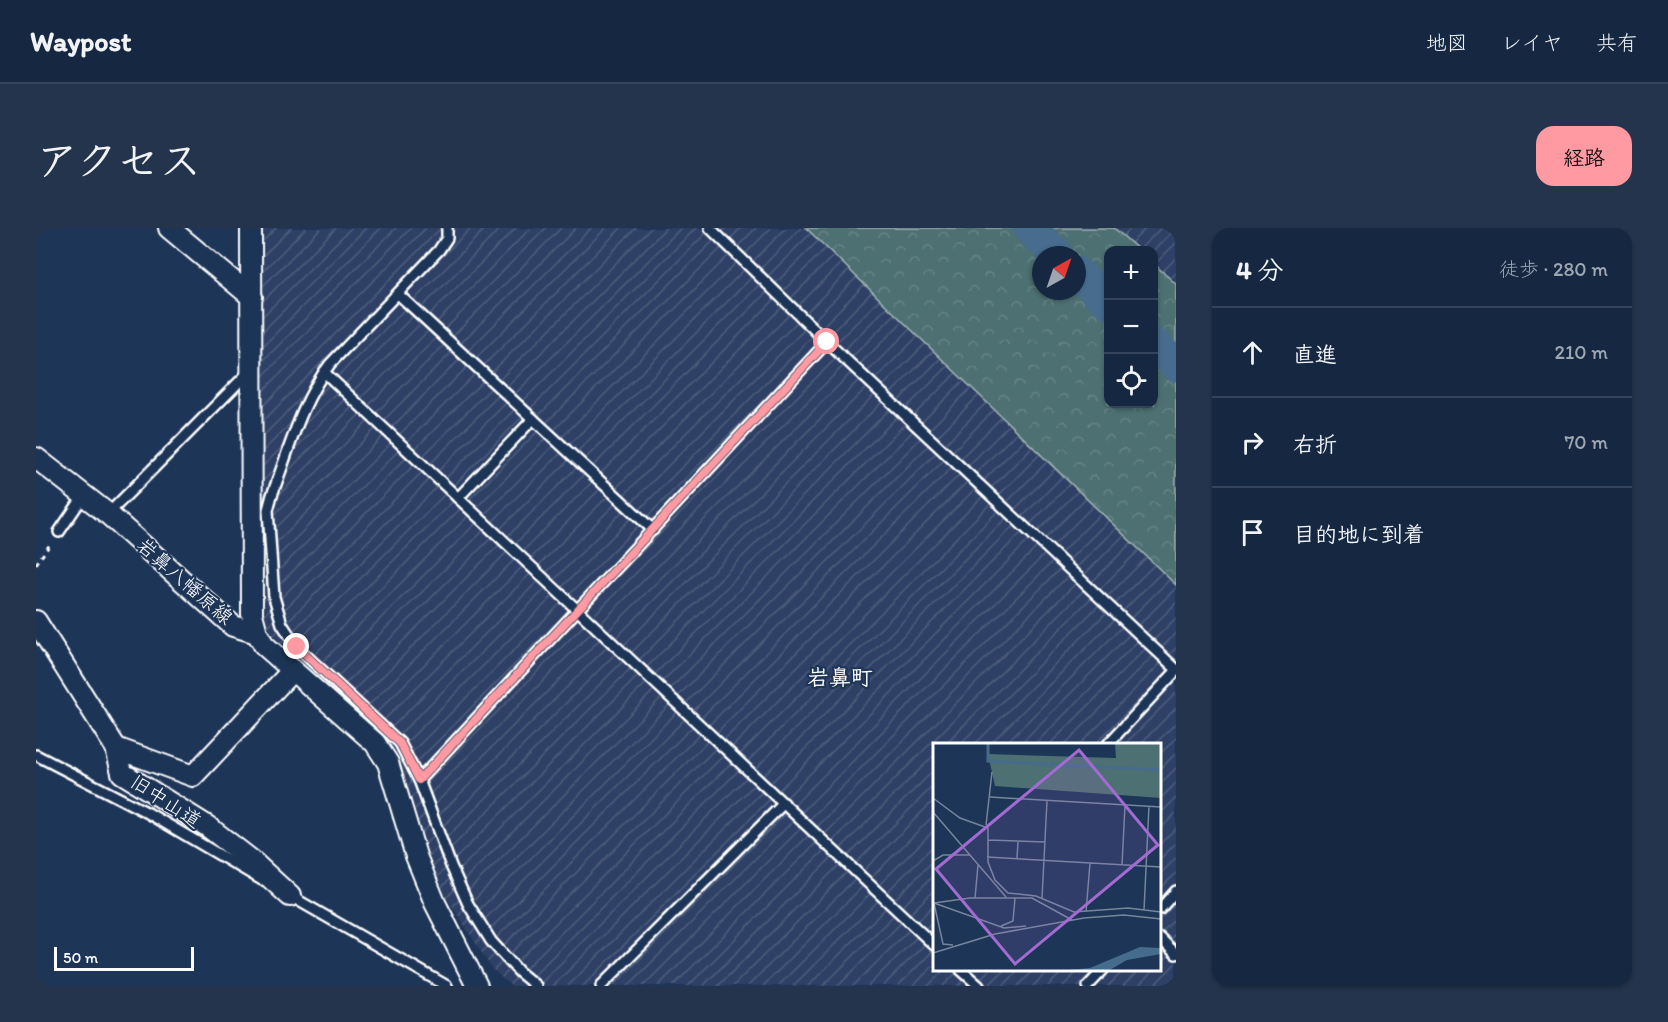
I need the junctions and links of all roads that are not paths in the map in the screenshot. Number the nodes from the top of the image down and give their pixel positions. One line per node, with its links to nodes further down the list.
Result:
1 (169, 228): 6 (street)
2 (251, 228): 6 (street)
3 (447, 228): 5 (lane)
4 (710, 228): 7 (lane)
5 (398, 294): 9 (lane); 10 (lane)
6 (252, 297): 8 (street)
7 (827, 342): 15 (lane); 20 (lane)
8 (251, 370): 14 (lane); 19 (street)
9 (324, 372): 13 (lane); 25 (lane)
10 (533, 419): 13 (lane); 15 (lane)
11 (36, 458): 12 (street, 岩鼻八幡原線)
12 (85, 494): 14 (street, 岩鼻八幡原線); 16 (lane)
13 (458, 498): 17 (lane)
14 (108, 514): 19 (street, 岩鼻八幡原線)
15 (653, 530): 17 (lane)
16 (59, 532)
17 (578, 610): 25 (lane); 26 (lane)
18 (36, 621): 23 (street, 旧中山道)
19 (257, 633): 21 (street, 岩鼻八幡原線)
20 (1176, 670): 22 (lane)
21 (292, 671): 23 (street); 36 (street, 岩鼻八幡原線)
22 (1109, 743)
23 (116, 748): 28 (street, 旧中山道)
24 (36, 755): 28 (lane)
25 (419, 780): 37 (lane)
26 (784, 803): 30 (lane); 38 (lane)
27 (1176, 891): 29 (lane)
28 (290, 896): 35 (lane)
29 (1161, 908)
30 (932, 938)
31 (1161, 939): 32 (lane)
32 (1176, 954)
33 (963, 971): 39 (lane)
34 (1101, 971): 40 (lane)
35 (447, 986)
36 (477, 986)
37 (536, 986)
38 (601, 986)
39 (979, 986)
40 (1088, 986)

